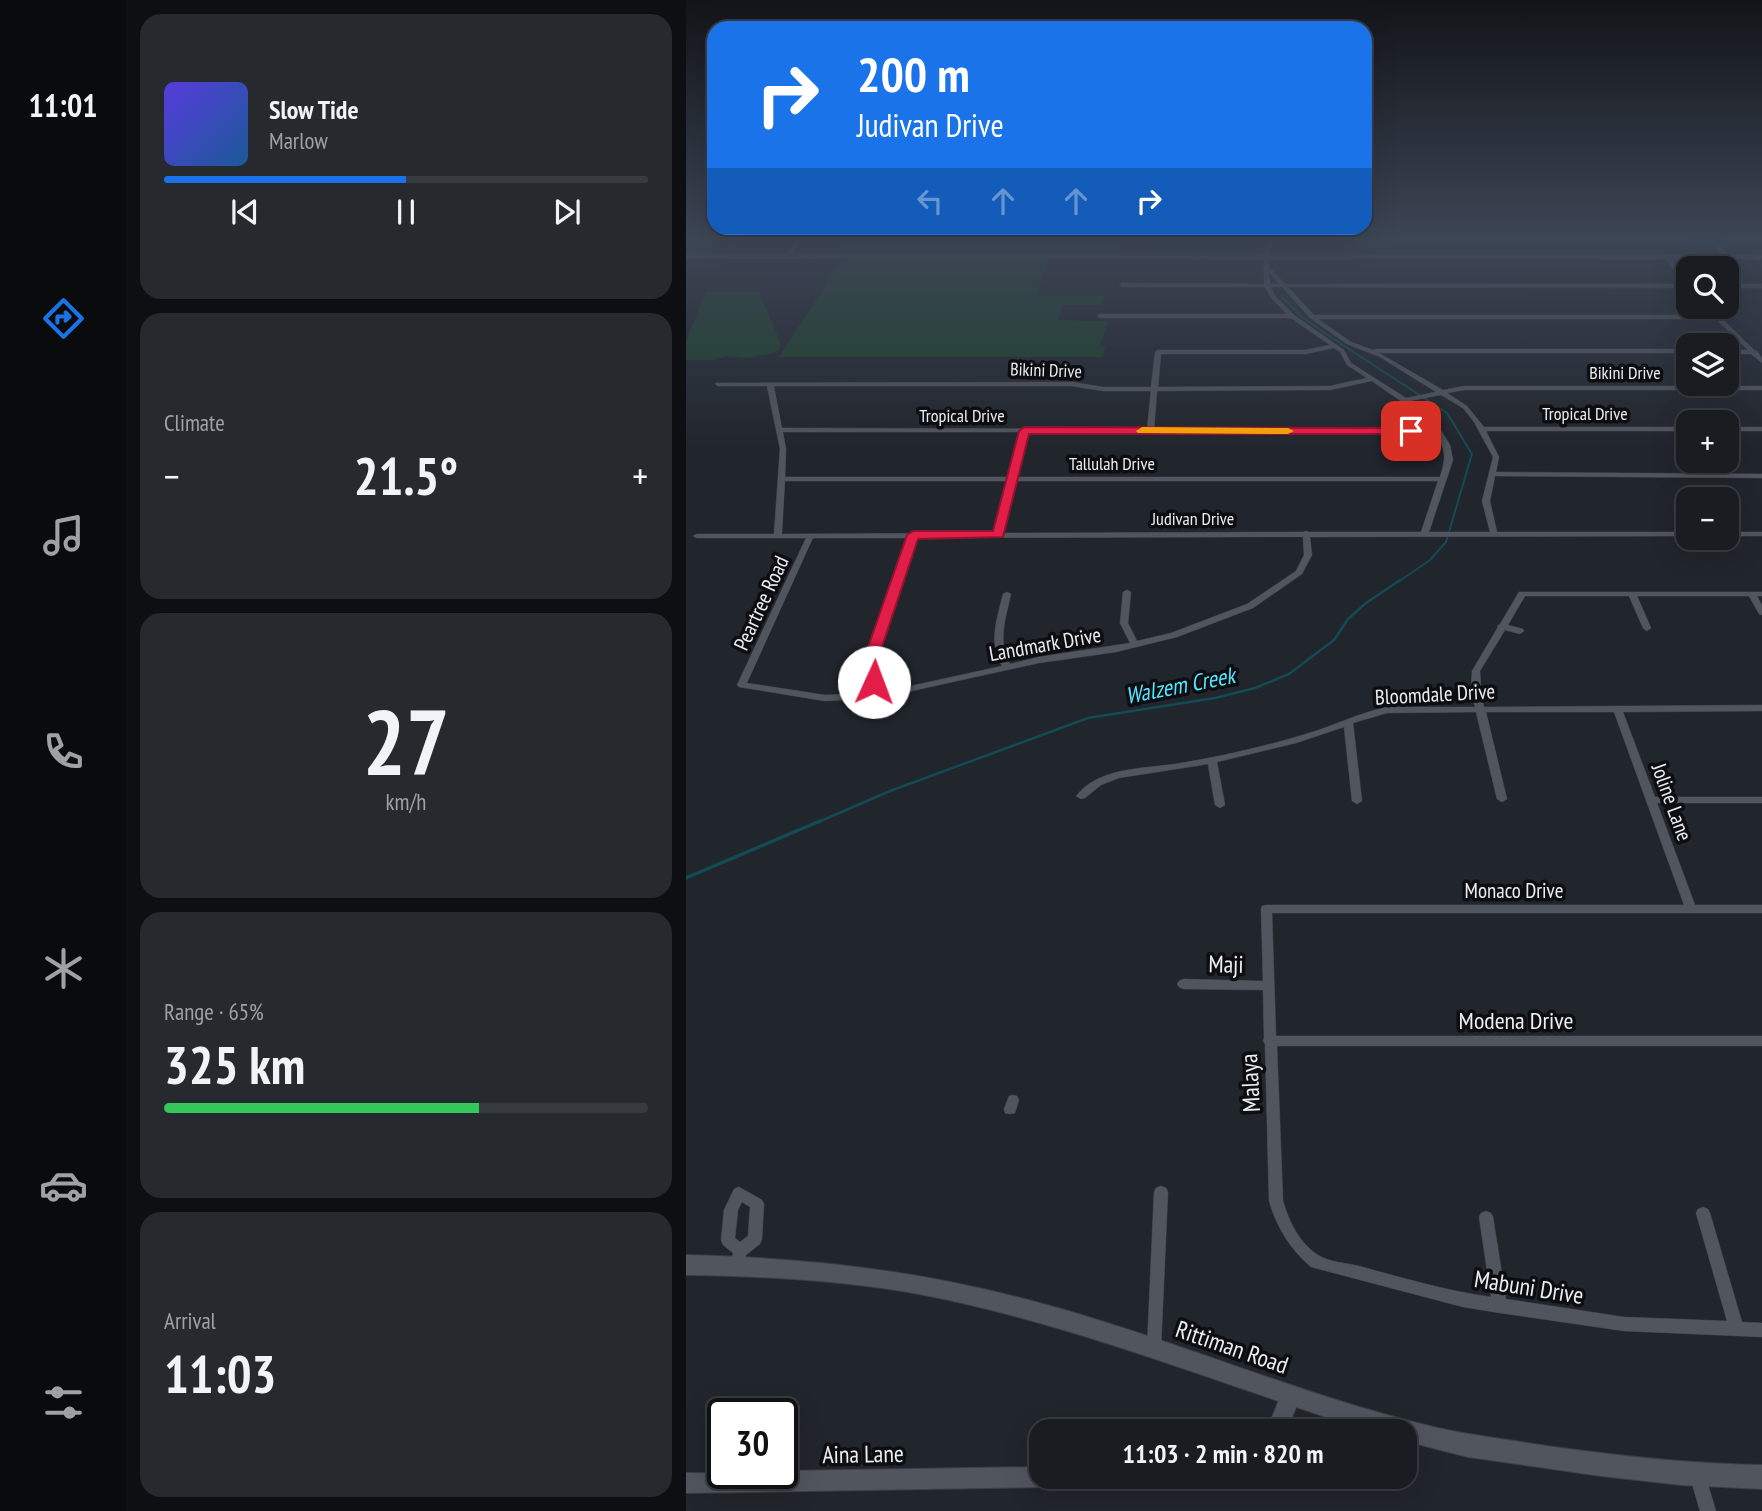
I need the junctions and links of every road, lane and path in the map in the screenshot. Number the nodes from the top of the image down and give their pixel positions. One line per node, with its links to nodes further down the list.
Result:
1 (1286, 310): 4 (street)
2 (1305, 310): 5 (street)
3 (1100, 316): 4 (street)
4 (1292, 316): 8 (street)
5 (1312, 317): 6 (street); 9 (street)
6 (1676, 317)
7 (1719, 319): 12 (street)
8 (1334, 346): 14 (street); 18 (street)
9 (1365, 351): 10 (street); 19 (street)
10 (1676, 351)
11 (1739, 352): 12 (street)
12 (1758, 352): 13 (street)
13 (1762, 361)
14 (1372, 379): 18 (street, Bikini Drive); 20 (street)
15 (718, 384): 16 (street, Bikini Drive)
16 (770, 384): 18 (street, Bikini Drive); 25 (street)
17 (1762, 388): 19 (street, Bikini Drive)
18 (1154, 389): 27 (street)
19 (1440, 391): 20 (street, Bikini Drive); 21 (street)
20 (1404, 400): 28 (street)
21 (1480, 429): 22 (street, Tropical Drive); 29 (street)
22 (1676, 429)
23 (1739, 429): 24 (street)
24 (1762, 429)
25 (780, 430): 26 (street, Tropical Drive); 31 (street)
26 (1024, 431): 27 (street, Tropical Drive); 32 (street)
27 (1150, 431): 28 (street, Tropical Drive)
28 (1437, 431): 33 (street)
29 (1493, 474): 30 (street); 37 (street)
30 (1762, 475)
31 (781, 479): 32 (street, Tallulah Drive); 41 (street)
32 (1013, 479): 33 (street, Tallulah Drive); 36 (street)
33 (1443, 479): 35 (street)
34 (1306, 533): 35 (street, Judivan Drive); 36 (street, Judivan Drive); 54 (street, Landmark Drive)
35 (1425, 533): 37 (street, Judivan Drive)
36 (999, 534): 43 (street, Judivan Drive)
37 (1494, 534): 38 (street, Judivan Drive)
38 (1676, 534)
39 (1739, 534): 40 (street)
40 (1762, 534)
41 (778, 535): 42 (street, Judivan Drive); 44 (street, Judivan Drive)
42 (811, 535): 43 (street, Judivan Drive); 56 (street, Peartree Road)
43 (913, 535): 57 (street)
44 (697, 536)
45 (1127, 592): 54 (street)
46 (1007, 594): 55 (street)
47 (1632, 594): 48 (street); 51 (street); 52 (street)
48 (1752, 594): 49 (street); 50 (street)
49 (1762, 594)
50 (1762, 612)
51 (1501, 626): 53 (street); 60 (street)
52 (1647, 628)
53 (1520, 631)
54 (1135, 645): 55 (street, Landmark Drive)
55 (1007, 667): 57 (street, Landmark Drive)
56 (741, 685): 57 (street, Landmark Drive)
57 (880, 695)
58 (1616, 708): 59 (street, Bloomdale Drive); 60 (street, Bloomdale Drive); 65 (street, Joline Lane)
59 (1762, 708)
60 (1480, 709): 61 (street, Bloomdale Drive); 64 (street)
61 (1348, 721): 62 (street, Bloomdale Drive); 67 (street)
62 (1212, 761): 63 (street, Bloomdale Drive); 68 (street)
63 (1081, 796)
64 (1502, 799)
65 (1651, 800): 66 (street); 70 (street, Joline Lane)
66 (1762, 800)
67 (1357, 801)
68 (1220, 806)
69 (1266, 909): 70 (street, Monaco Drive); 73 (street, Malaya)
70 (1691, 909): 71 (street, Monaco Drive)
71 (1762, 909)
72 (1183, 984): 73 (street, Maji)
73 (1269, 986): 74 (street, Malaya)
74 (1269, 1041): 75 (street, Modena Drive); 79 (street, Malaya)
75 (1762, 1041)
76 (1161, 1192): 84 (street)
77 (1703, 1213): 82 (street)
78 (1486, 1217): 81 (street)
79 (1299, 1249): 81 (street, Mabuni Drive)
80 (686, 1265): 84 (main road, Rittiman Road)
81 (1500, 1306): 82 (street, Mabuni Drive)
82 (1737, 1330): 83 (street, Mabuni Drive)
83 (1762, 1330)
84 (1154, 1348): 85 (main road, Rittiman Road)
85 (1291, 1395): 86 (street); 89 (main road, Rittiman Road)
86 (1281, 1419)
87 (1029, 1476): 90 (street, Aina Lane)
88 (1762, 1476): 89 (main road, Rittiman Road)
89 (1698, 1477): 91 (street)
90 (686, 1483)
91 (1708, 1511)

